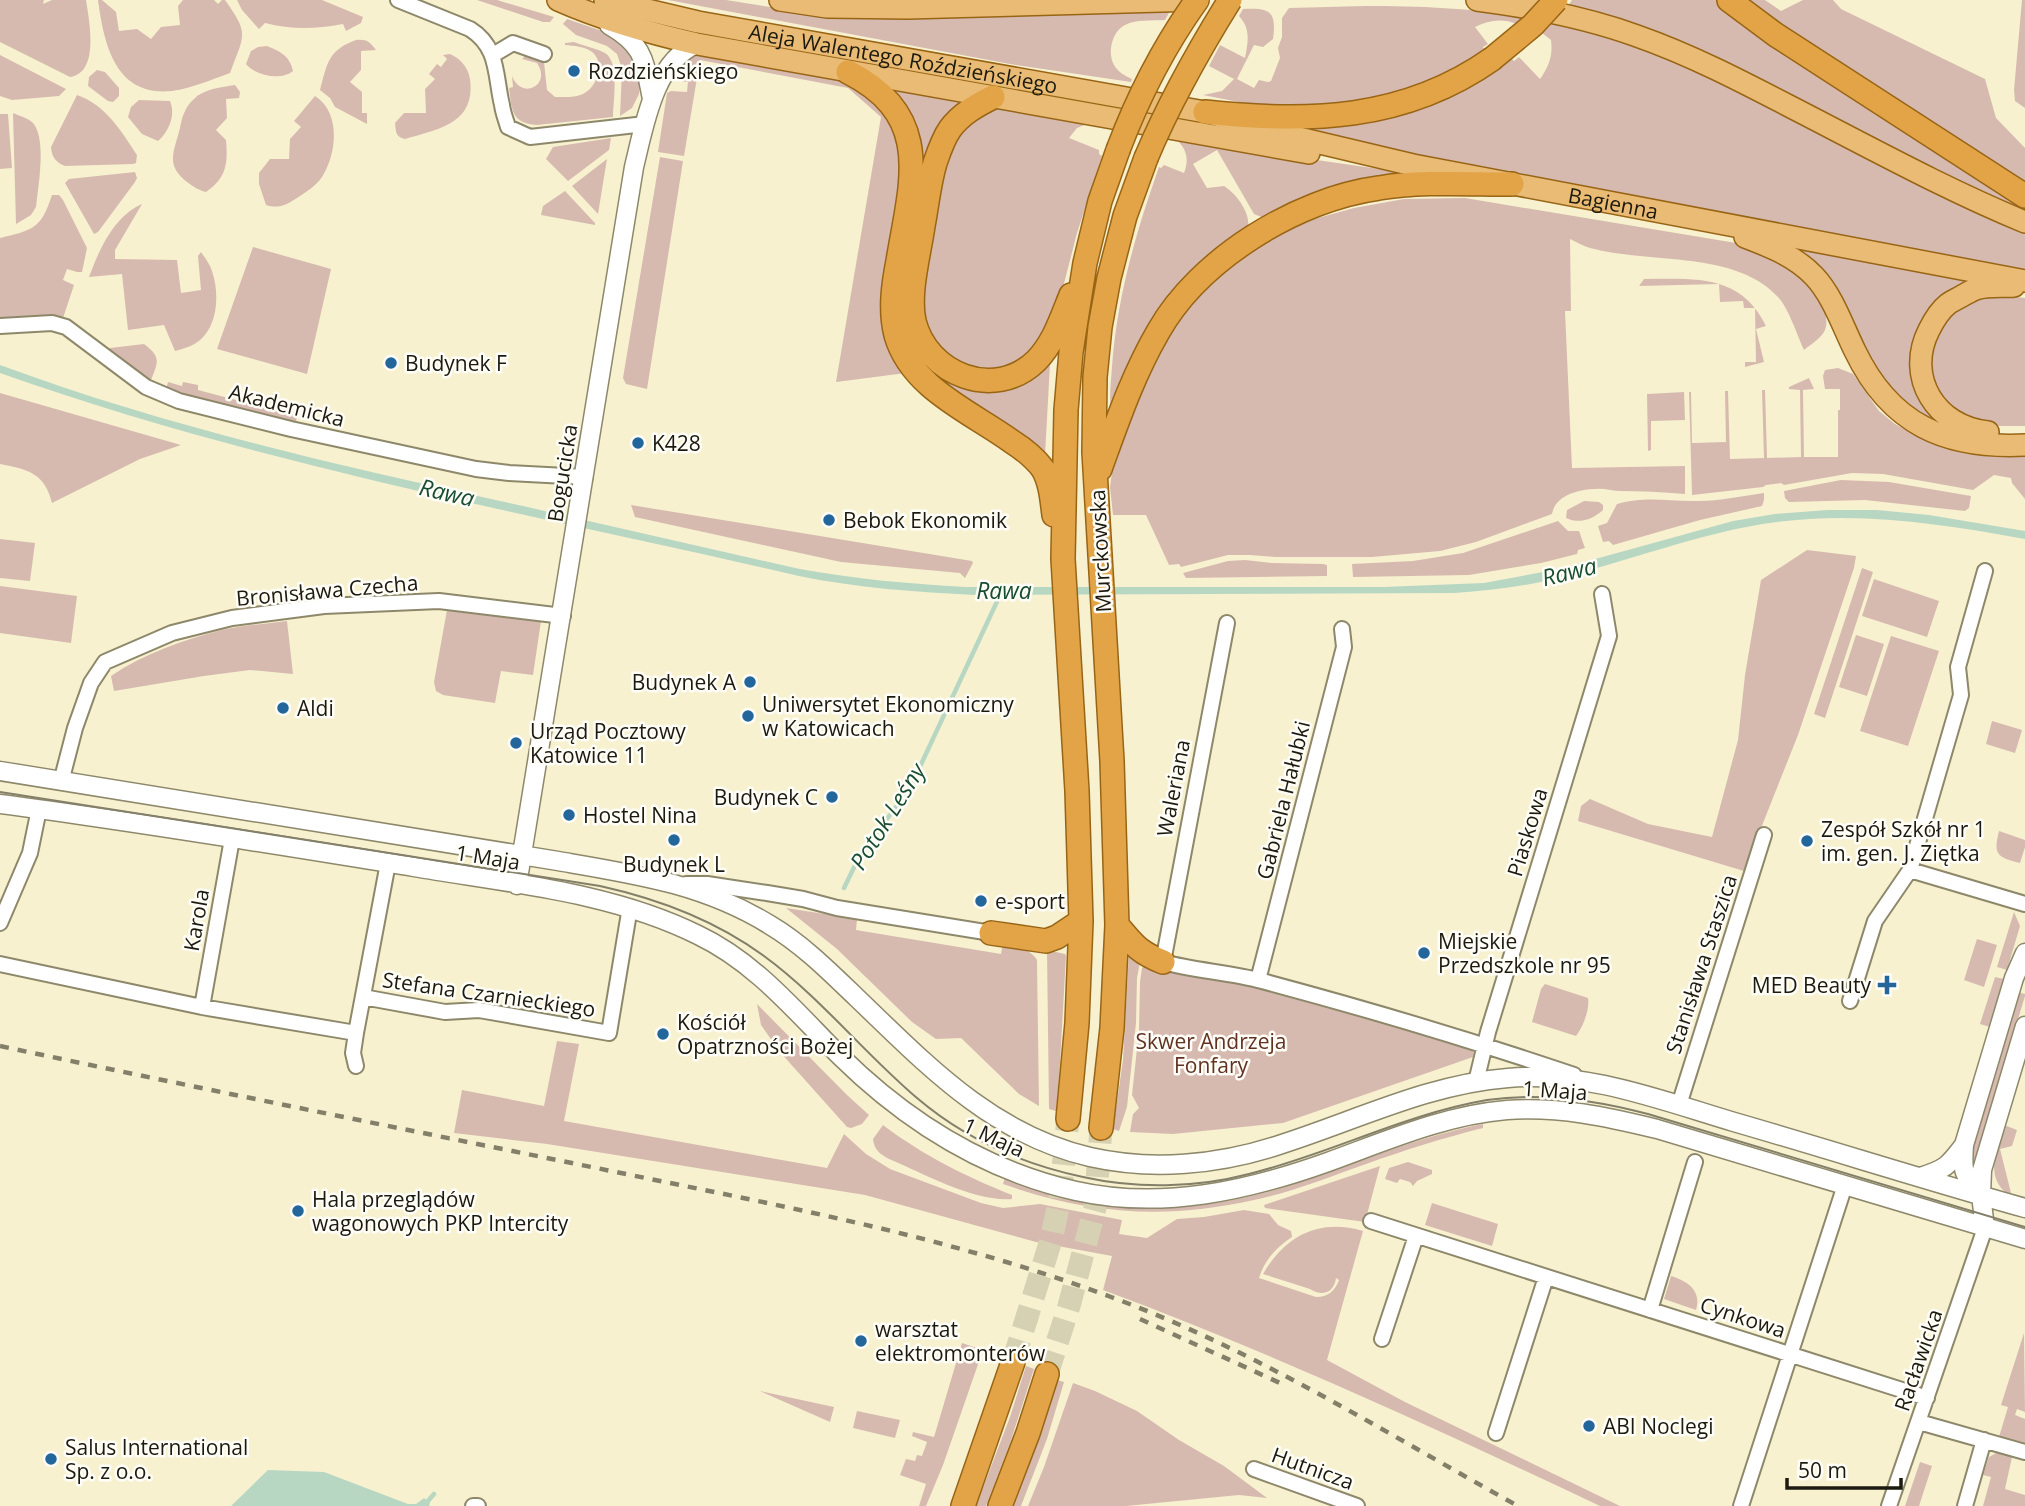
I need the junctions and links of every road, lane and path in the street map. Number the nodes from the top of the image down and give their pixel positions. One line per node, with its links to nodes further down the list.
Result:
1 (398, 0): 13 (street)
2 (558, 0): 10 (main road)
3 (780, 0): 9 (main road, Aleja Walentego Roździeńskiego)
4 (1198, 0): 9 (main road, Aleja Walentego Roździeńskiego); 24 (highway, Murckowska, bridge)
5 (1230, 0): 30 (highway, Murckowska, bridge)
6 (1476, 0): 23 (main road)
7 (1556, 0): 17 (highway, bridge)
8 (1729, 0): 21 (highway)
9 (1153, 1)
10 (599, 7): 11 (main road); 16 (street, Bogucicka); 17 (main road, Aleja Walentego Roździeńskiego)
11 (697, 44): 14 (main road); 16 (street, Bogucicka)
12 (544, 54): 13 (street)
13 (493, 55): 18 (street)
14 (848, 72): 15 (main road); 31 (highway)
15 (993, 97): 19 (main road); 24 (highway)
16 (652, 99): 18 (street, Bogucicka)
17 (1205, 112): 19 (main road, Bagienna)
18 (645, 124): 29 (street, Bogucicka)
19 (1413, 165): 20 (main road, Bagienna)
20 (1512, 184): 22 (main road, Bagienna); 30 (highway)
21 (2025, 196)
22 (1701, 219): 25 (main road, Bagienna); 28 (main road)
23 (2025, 222)
24 (1085, 263): 31 (highway, Murckowska)
25 (2025, 283): 27 (main road)
26 (0, 326): 29 (street, Akademicka)
27 (2025, 432)
28 (2025, 445)
29 (585, 477): 34 (street, Bogucicka)
30 (1097, 479): 52 (highway, Murckowska)
31 (1060, 519): 50 (highway, Murckowska)
32 (1985, 571): 45 (street)
33 (1602, 594): 63 (street, Piaskowa)
34 (563, 616): 38 (street, Bronisława Czecha); 43 (street, Bogucicka)
35 (1227, 623): 55 (street, Waleriana)
36 (1342, 629): 57 (street, Gabriela Hałubki)
37 (0, 771): 38 (street, 1 Maja)
38 (61, 782): 43 (street, 1 Maja)
39 (0, 804): 40 (street, 1 Maja)
40 (38, 809): 42 (street, 1 Maja); 51 (street)
41 (1764, 835): 67 (street, Stanisława Staszica)
42 (232, 839): 44 (street, 1 Maja); 60 (street, Karola)
43 (522, 855): 46 (street, 1 Maja); 47 (street, Bogucicka)
44 (388, 863): 47 (street, 1 Maja); 58 (street)
45 (1910, 870): 48 (street); 59 (street)
46 (677, 884): 53 (street, 1 Maja); 66 (street, 1 Maja)
47 (517, 885): 49 (street, 1 Maja)
48 (2025, 904)
49 (630, 908): 58 (street, Stefana Czarnieckiego); 73 (street, 1 Maja)
50 (1081, 922): 53 (highway); 68 (highway, Murckowska)
51 (0, 923)
52 (1117, 925): 55 (highway); 69 (highway, Murckowska)
53 (991, 933)
54 (2024, 959): 70 (street)
55 (1163, 962): 57 (street, 1 Maja)
56 (0, 964): 60 (street)
57 (1258, 980): 63 (street, 1 Maja)
58 (363, 997): 62 (street)
59 (1850, 1000)
60 (202, 1007): 62 (street)
61 (2025, 1026): 74 (street)
62 (356, 1034): 64 (street)
63 (1485, 1045): 65 (street, 1 Maja); 66 (street, Piaskowa)
64 (356, 1066)
65 (1593, 1081): 66 (street, 1 Maja); 67 (street, 1 Maja)
66 (1476, 1082)
67 (1679, 1105): 72 (street, 1 Maja)
68 (1068, 1119)
69 (1101, 1128)
70 (1964, 1145): 72 (street); 74 (street)
71 (1695, 1162): 81 (street)
72 (1920, 1177): 74 (street, 1 Maja)
73 (1845, 1185): 77 (street, 1 Maja); 83 (street)
74 (1982, 1195): 75 (street, 1 Maja); 77 (street)
75 (2025, 1208)
76 (1371, 1221): 78 (street, Cynkowa)
77 (1985, 1228): 79 (street, 1 Maja); 86 (street, Racławicka)
78 (1416, 1236): 80 (street, Cynkowa); 82 (street)
79 (2025, 1239)
80 (1546, 1277): 81 (street, Cynkowa); 88 (street)
81 (1650, 1310): 83 (street, Cynkowa)
82 (1382, 1339)
83 (1790, 1355): 86 (street, Cynkowa); 95 (street)
84 (1013, 1362): 92 (highway)
85 (1047, 1374): 93 (highway)
86 (1927, 1398): 87 (street, Racławicka)
87 (1919, 1422): 89 (street); 96 (street, Racławicka)
88 (1496, 1433)
89 (1984, 1440): 90 (street); 97 (street)
90 (2025, 1452)
91 (1254, 1469): 94 (street, Hutnicza)
92 (963, 1506)
93 (1000, 1506)
94 (1357, 1506)
95 (1741, 1506)
96 (1889, 1506)
97 (1965, 1506)

